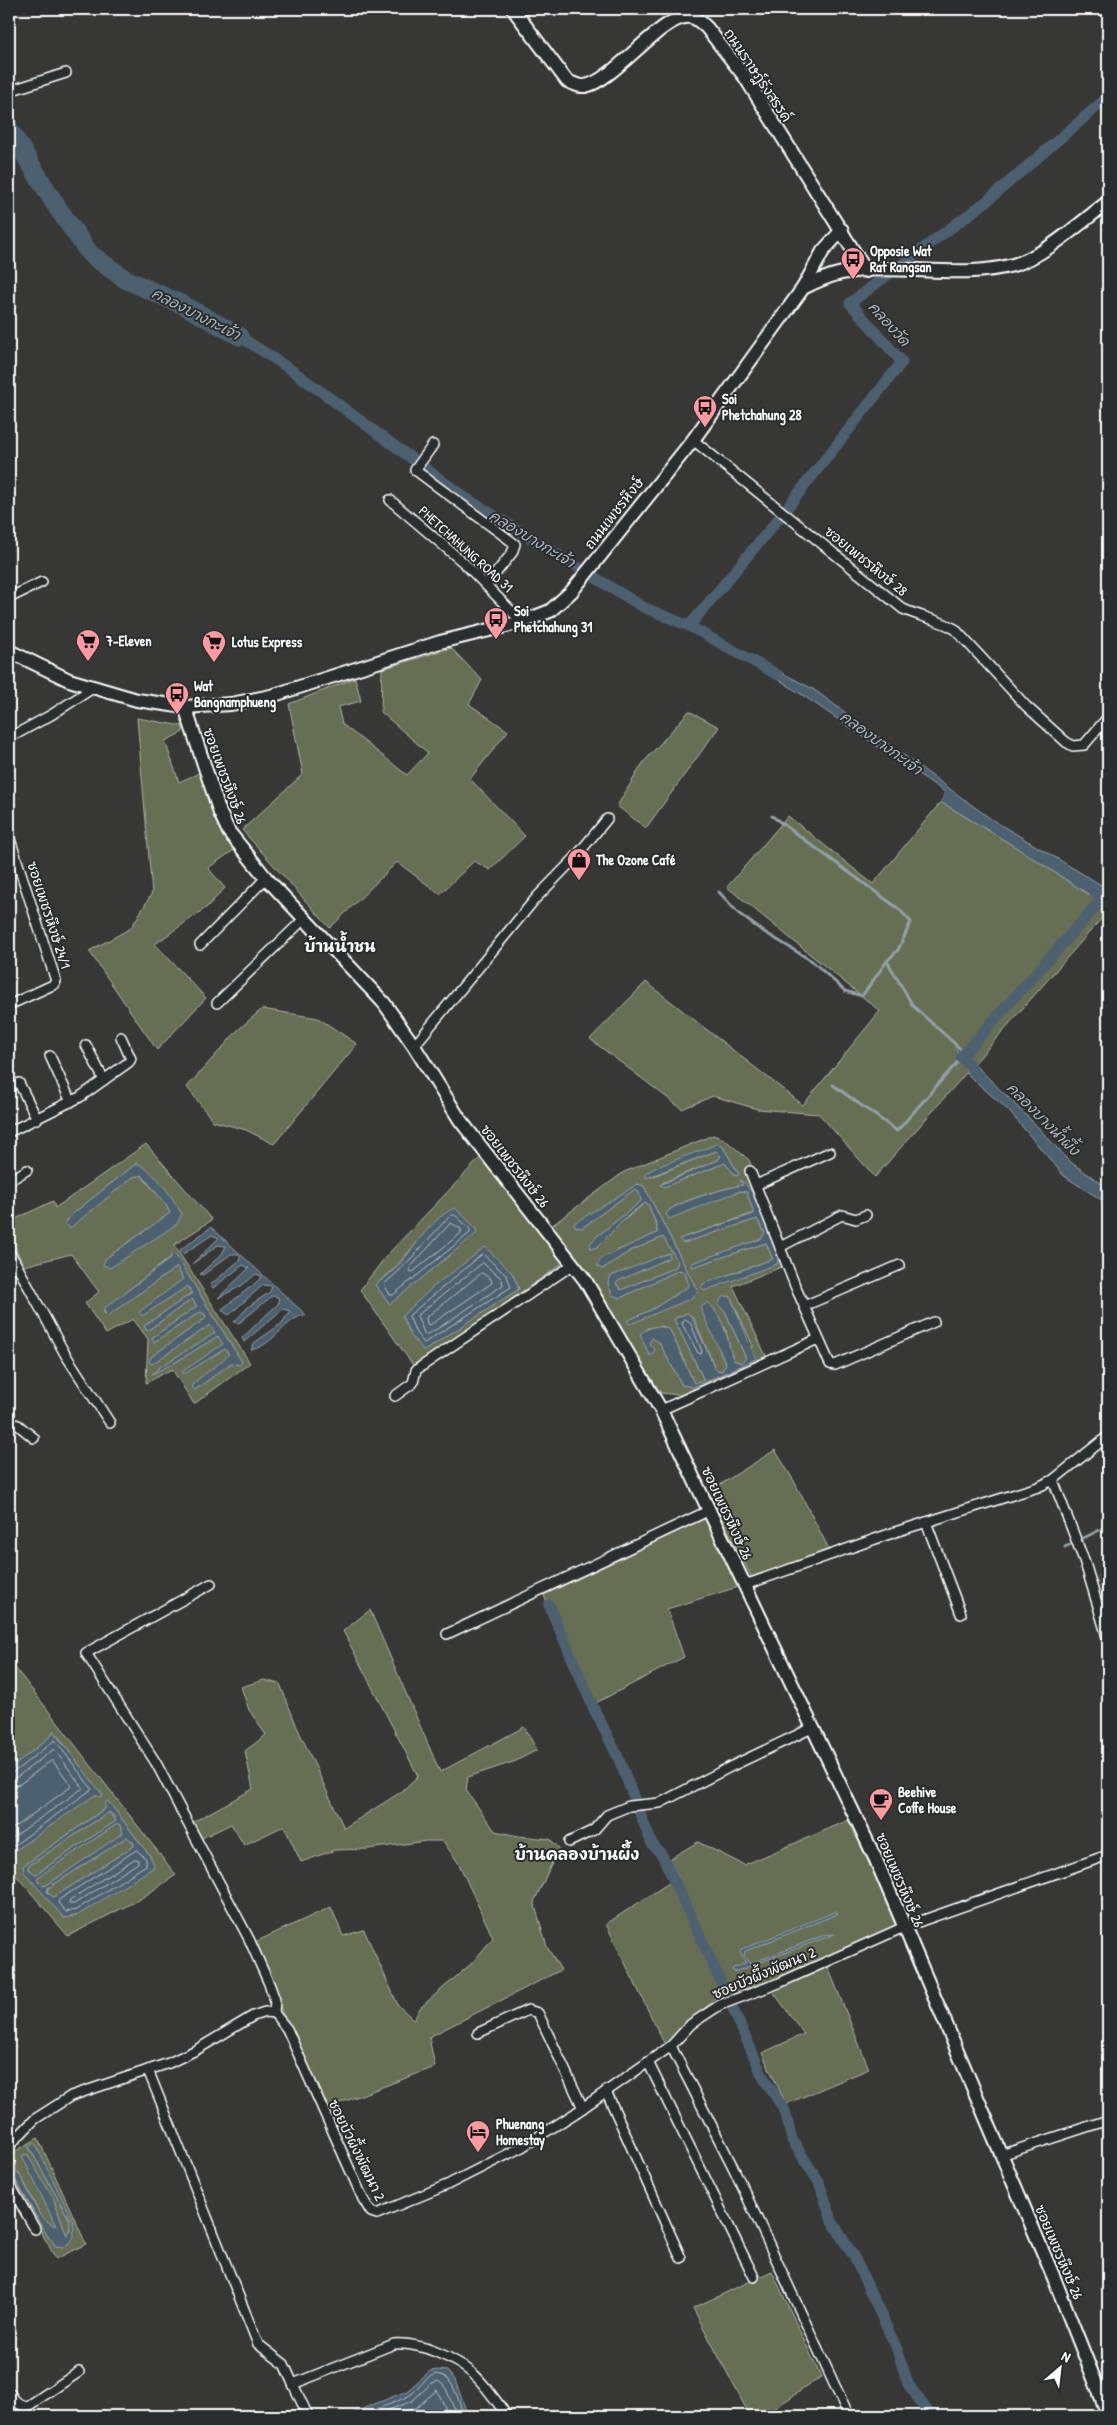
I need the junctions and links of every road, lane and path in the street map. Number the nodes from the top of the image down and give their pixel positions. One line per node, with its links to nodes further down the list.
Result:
1 (513, 9): 5 (street, ถนนราษฎ์รังสรรค์)
2 (66, 73): 3 (street)
3 (9, 91)
4 (1108, 202): 6 (street, ถนนเพชรหึงษ์)
5 (842, 230): 6 (street, ถนนราษฎ์รังสรรค์); 7 (street)
6 (866, 271): 7 (street, ถนนเพชรหึงษ์)
7 (803, 288): 8 (street, ถนนเพชรหึงษ์)
8 (693, 440): 14 (street, ถนนเพชรหึงษ์); 18 (street, ซอยเพชรหึงษ์ 28)
9 (433, 445): 12 (street)
10 (390, 500): 12 (street, PHETCHAHUNG ROAD 31)
11 (42, 582): 13 (street)
12 (486, 584): 14 (street, PHETCHAHUNG ROAD 31)
13 (9, 598)
14 (522, 622): 17 (street, ถนนเพชรหึงษ์)
15 (9, 651): 16 (street, ถนนเพชรหึงษ์)
16 (93, 688): 17 (street, ถนนเพชรหึงษ์); 19 (street)
17 (185, 707): 22 (street, ซอยเพชรหึงษ์ 26)
18 (1108, 717)
19 (9, 738)
20 (607, 819): 29 (street)
21 (9, 836): 26 (street, ซอยเพชรหึงษ์ 24/1)
22 (266, 878): 23 (street, ซอยเพชรหึงษ์ 26); 24 (street)
23 (305, 918): 25 (street); 29 (street, ซอยเพชรหึงษ์ 26)
24 (200, 945)
25 (217, 1003)
26 (9, 1005)
27 (121, 1037): 31 (street)
28 (86, 1044): 31 (street)
29 (414, 1046): 44 (street, ซอยเพชรหึงษ์ 26)
30 (50, 1056): 33 (street)
31 (104, 1080): 33 (street)
32 (19, 1083): 34 (street)
33 (71, 1102): 34 (street)
34 (37, 1118): 35 (street)
35 (9, 1132)
36 (830, 1152): 40 (street)
37 (27, 1170): 39 (street)
38 (750, 1171): 40 (street)
39 (9, 1181)
40 (756, 1185): 42 (street)
41 (866, 1215): 42 (street)
42 (780, 1247): 46 (street)
43 (9, 1251): 52 (street)
44 (574, 1264): 49 (street); 50 (street, ซอยเพชรหึงษ์ 26)
45 (900, 1265): 46 (street)
46 (804, 1306): 48 (street)
47 (934, 1322): 48 (street)
48 (818, 1339): 50 (street)
49 (395, 1396)
50 (661, 1410): 56 (street, ซอยเพชรหึงษ์ 26)
51 (9, 1422): 54 (street)
52 (110, 1423)
53 (1108, 1436): 55 (street)
54 (34, 1438)
55 (1053, 1480): 57 (street); 62 (street)
56 (710, 1510): 59 (street, ซอยเพชรหึงษ์ 26); 61 (street)
57 (926, 1522): 59 (street); 60 (street)
58 (211, 1584): 67 (street)
59 (745, 1585): 63 (street, ซอยเพชรหึงษ์ 26)
60 (960, 1614)
61 (447, 1634)
62 (1108, 1640)
63 (812, 1728): 64 (street); 66 (street, ซอยเพชรหึงษ์ 26)
64 (569, 1842)
65 (1108, 1855): 66 (street, ซอยบัวผึ้งพัฒนา 2)
66 (904, 1927): 69 (street, ซอยบัวผึ้งพัฒนา 2); 76 (street, ซอยเพชรหึงษ์ 26)
67 (274, 2013): 71 (street); 73 (street, ซอยบัวผึ้งพัฒนา 2)
68 (478, 2032): 73 (street)
69 (671, 2046): 70 (street, ซอยบัวผึ้งพัฒนา 2); 87 (street)
70 (648, 2062): 72 (street, ซอยบัวผึ้งพัฒนา 2); 80 (street)
71 (148, 2070): 75 (street); 82 (street)
72 (606, 2091): 73 (street, ซอยบัวผึ้งพัฒนา 2); 79 (street)
73 (583, 2108)
74 (1108, 2120): 76 (street)
75 (9, 2146)
76 (1001, 2155): 84 (street, ซอยเพชรหึงษ์ 26)
77 (9, 2183): 78 (street)
78 (35, 2229)
79 (681, 2258)
80 (754, 2277)
81 (79, 2372): 83 (street)
82 (293, 2384): 85 (street); 86 (street)
83 (9, 2392)
84 (1108, 2414)
85 (308, 2416)
86 (507, 2416)
87 (849, 2416)

